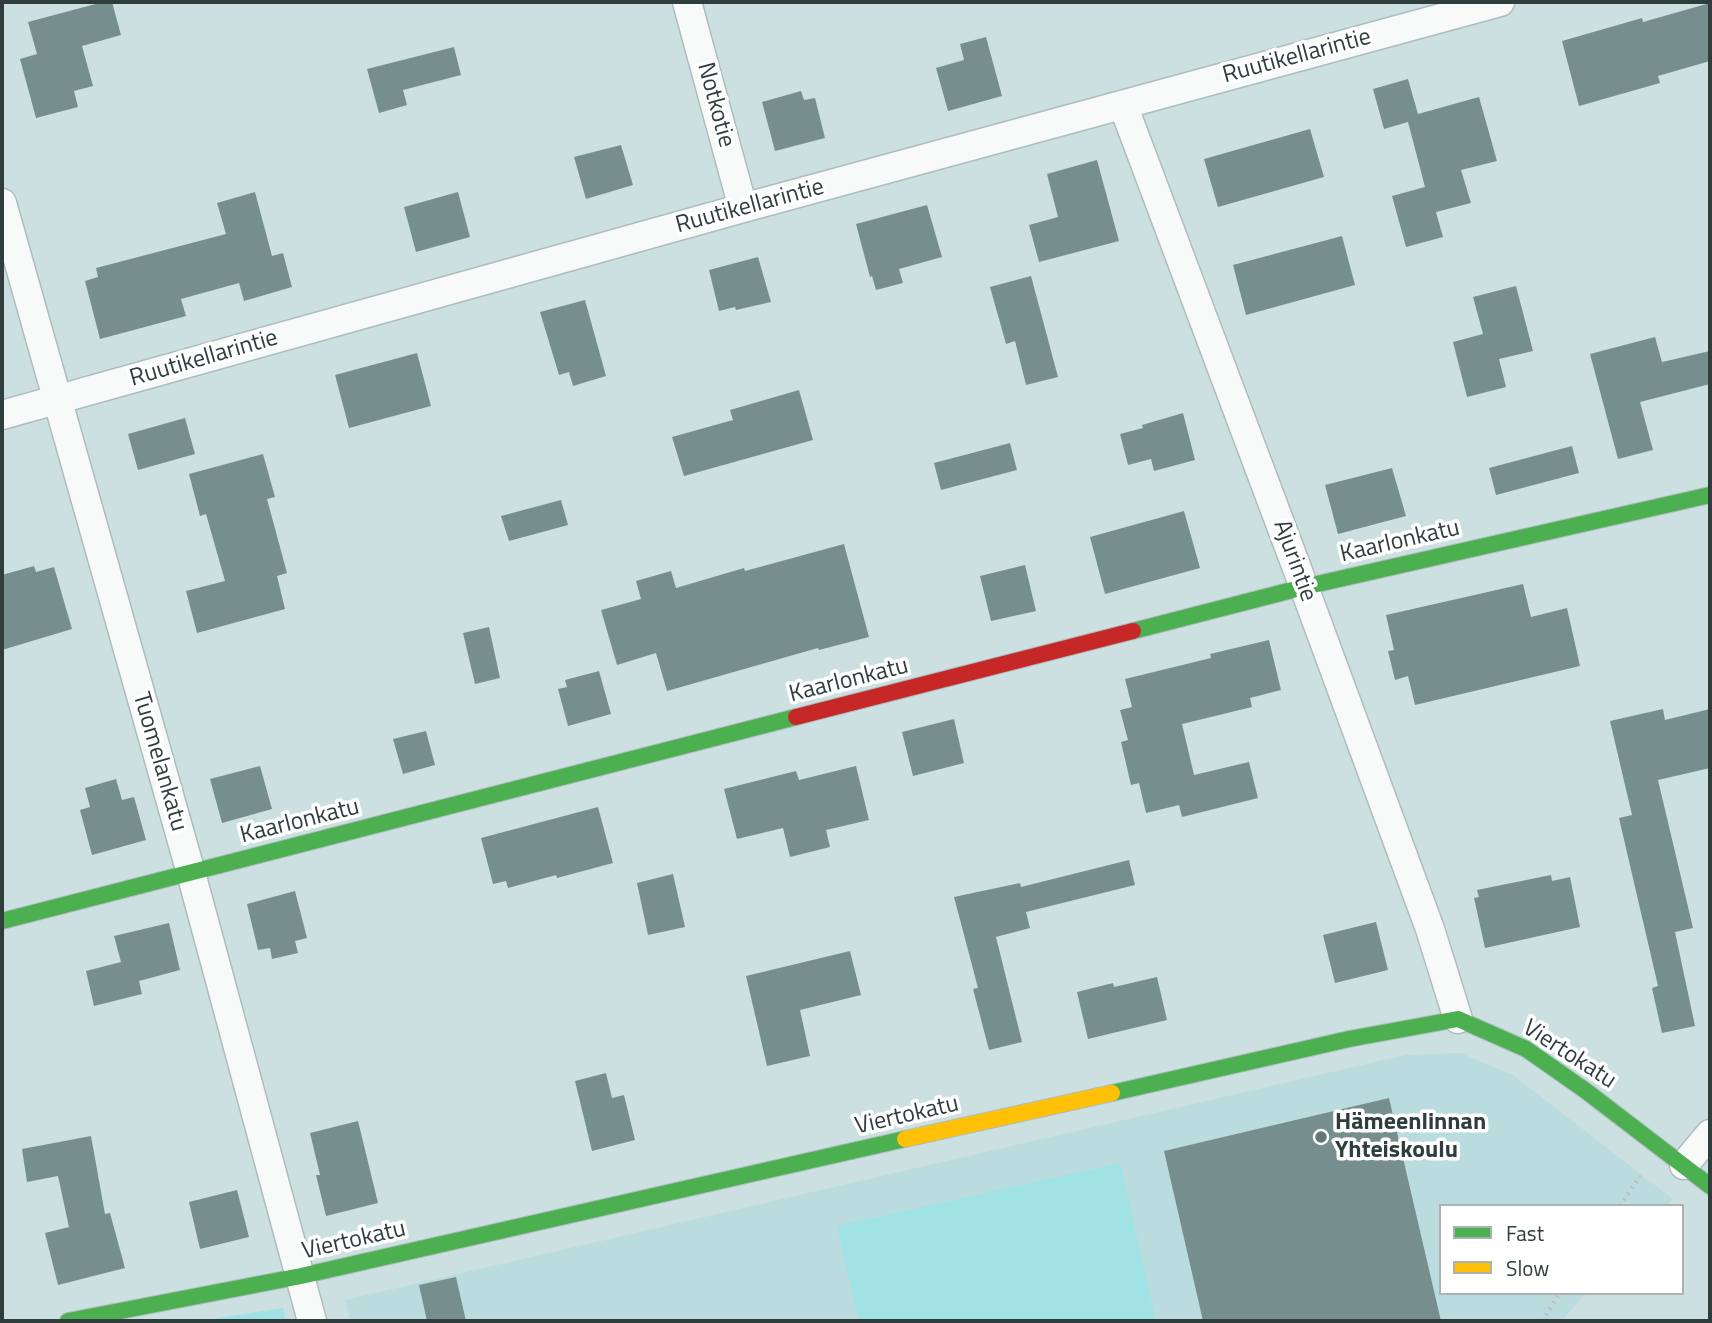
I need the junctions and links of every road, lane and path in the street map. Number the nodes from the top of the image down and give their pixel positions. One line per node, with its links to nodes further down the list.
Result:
1 (687, 2): 5 (street, Notkotie)
2 (1500, 2): 3 (street, Ruutikellarintie)
3 (1123, 105): 5 (street, Ruutikellarintie); 9 (street, Ajurintie)
4 (2, 203): 6 (street, Tuomelankatu)
5 (743, 208): 6 (street, Ruutikellarintie)
6 (57, 400): 7 (street, Ruutikellarintie); 10 (street, Tuomelankatu)
7 (2, 415)
8 (1710, 495): 9 (street, Kaarlonkatu)
9 (1304, 587): 10 (street, Kaarlonkatu); 12 (street, Ajurintie)
10 (191, 873): 11 (street, Kaarlonkatu); 16 (street, Tuomelankatu)
11 (2, 920)
12 (1458, 1019): 14 (street, Viertokatu); 16 (street, Viertokatu)
13 (1710, 1134): 14 (street)
14 (1684, 1165): 15 (street, Viertokatu)
15 (1710, 1186)
16 (301, 1276): 18 (street, Viertokatu); 19 (street, Tuomelankatu)
17 (1559, 1295): 20 (path)
18 (68, 1321)
19 (312, 1321)
20 (1542, 1321)

